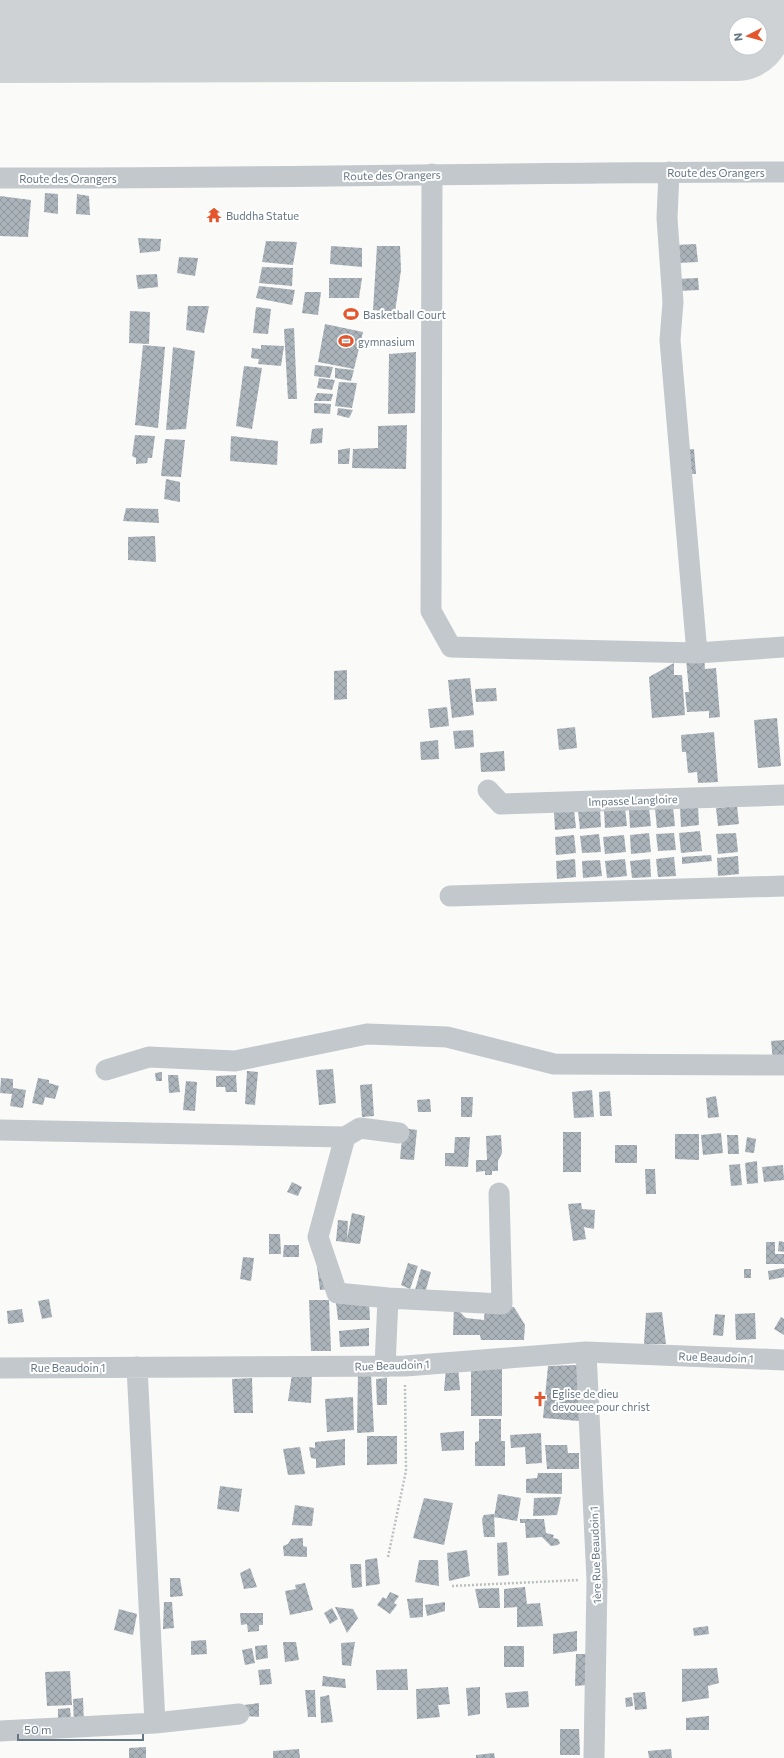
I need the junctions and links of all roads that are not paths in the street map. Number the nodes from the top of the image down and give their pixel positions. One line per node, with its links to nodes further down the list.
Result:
1 (669, 172): 2 (street, Route des Orangers); 3 (street, Route des Orangers); 6 (street)
2 (784, 172)
3 (432, 174): 4 (street, Route des Orangers); 6 (street)
4 (0, 178)
5 (784, 647): 6 (street)
6 (697, 653)
7 (488, 790): 8 (street, Impasse Langloire)
8 (784, 795)
9 (784, 886): 10 (street)
10 (450, 896)
11 (784, 1065): 12 (street)
12 (106, 1070)
13 (0, 1130): 15 (street)
14 (399, 1133): 15 (street)
15 (346, 1137): 17 (street)
16 (499, 1193): 17 (street)
17 (388, 1298): 21 (street)
18 (586, 1352): 19 (street, Rue Beaudoin 1); 21 (street, Rue Beaudoin 1); 26 (street, 1ère Rue Beaudoin 1)
19 (784, 1360)
20 (137, 1367): 21 (street, Rue Beaudoin 1); 22 (street, Rue Beaudoin 1); 24 (street)
21 (395, 1367)
22 (0, 1368)
23 (239, 1714): 24 (street)
24 (155, 1723): 25 (street)
25 (0, 1730)
26 (594, 1758)

